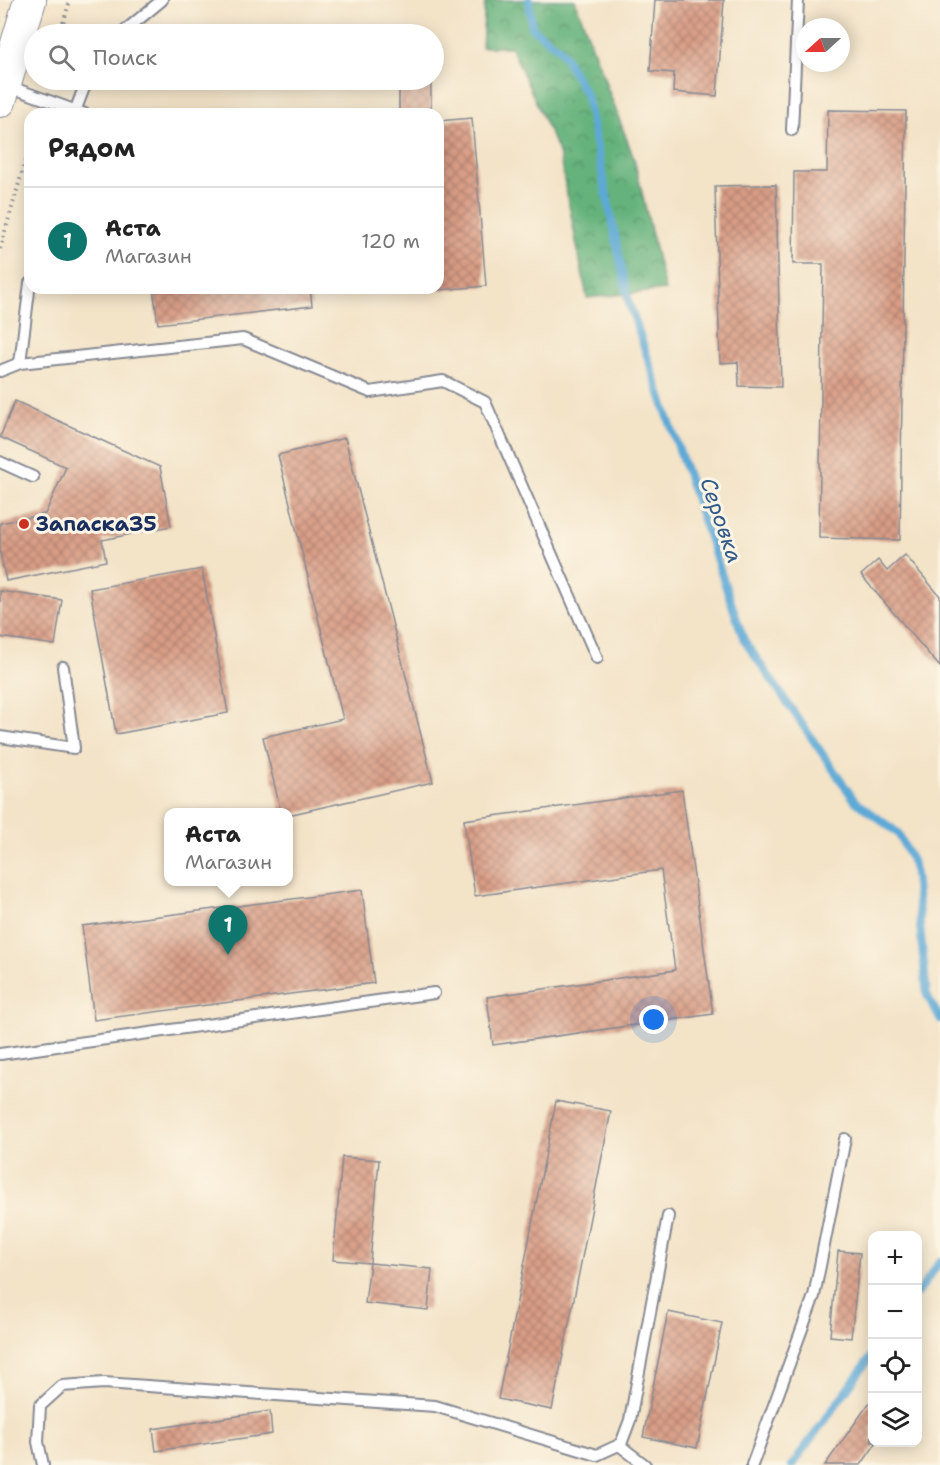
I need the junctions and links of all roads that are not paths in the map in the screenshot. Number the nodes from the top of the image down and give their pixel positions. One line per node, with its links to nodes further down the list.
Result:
1 (30, 0): 6 (main road)
2 (162, 0): 4 (lane)
3 (798, 0): 9 (lane)
4 (132, 24)
5 (84, 90): 8 (lane)
6 (2, 93): 7 (lane)
7 (59, 108)
8 (79, 108)
9 (792, 130)
10 (29, 294): 11 (lane)
11 (20, 363): 12 (lane); 15 (lane)
12 (0, 371)
13 (0, 462): 14 (lane)
14 (33, 477)
15 (597, 658)
16 (63, 667): 17 (lane)
17 (0, 737)
18 (434, 993): 19 (lane)
19 (0, 1054)
20 (845, 1139): 25 (lane)
21 (668, 1216): 22 (lane)
22 (619, 1445): 23 (lane); 24 (lane)
23 (43, 1465)
24 (645, 1465)
25 (752, 1465)

